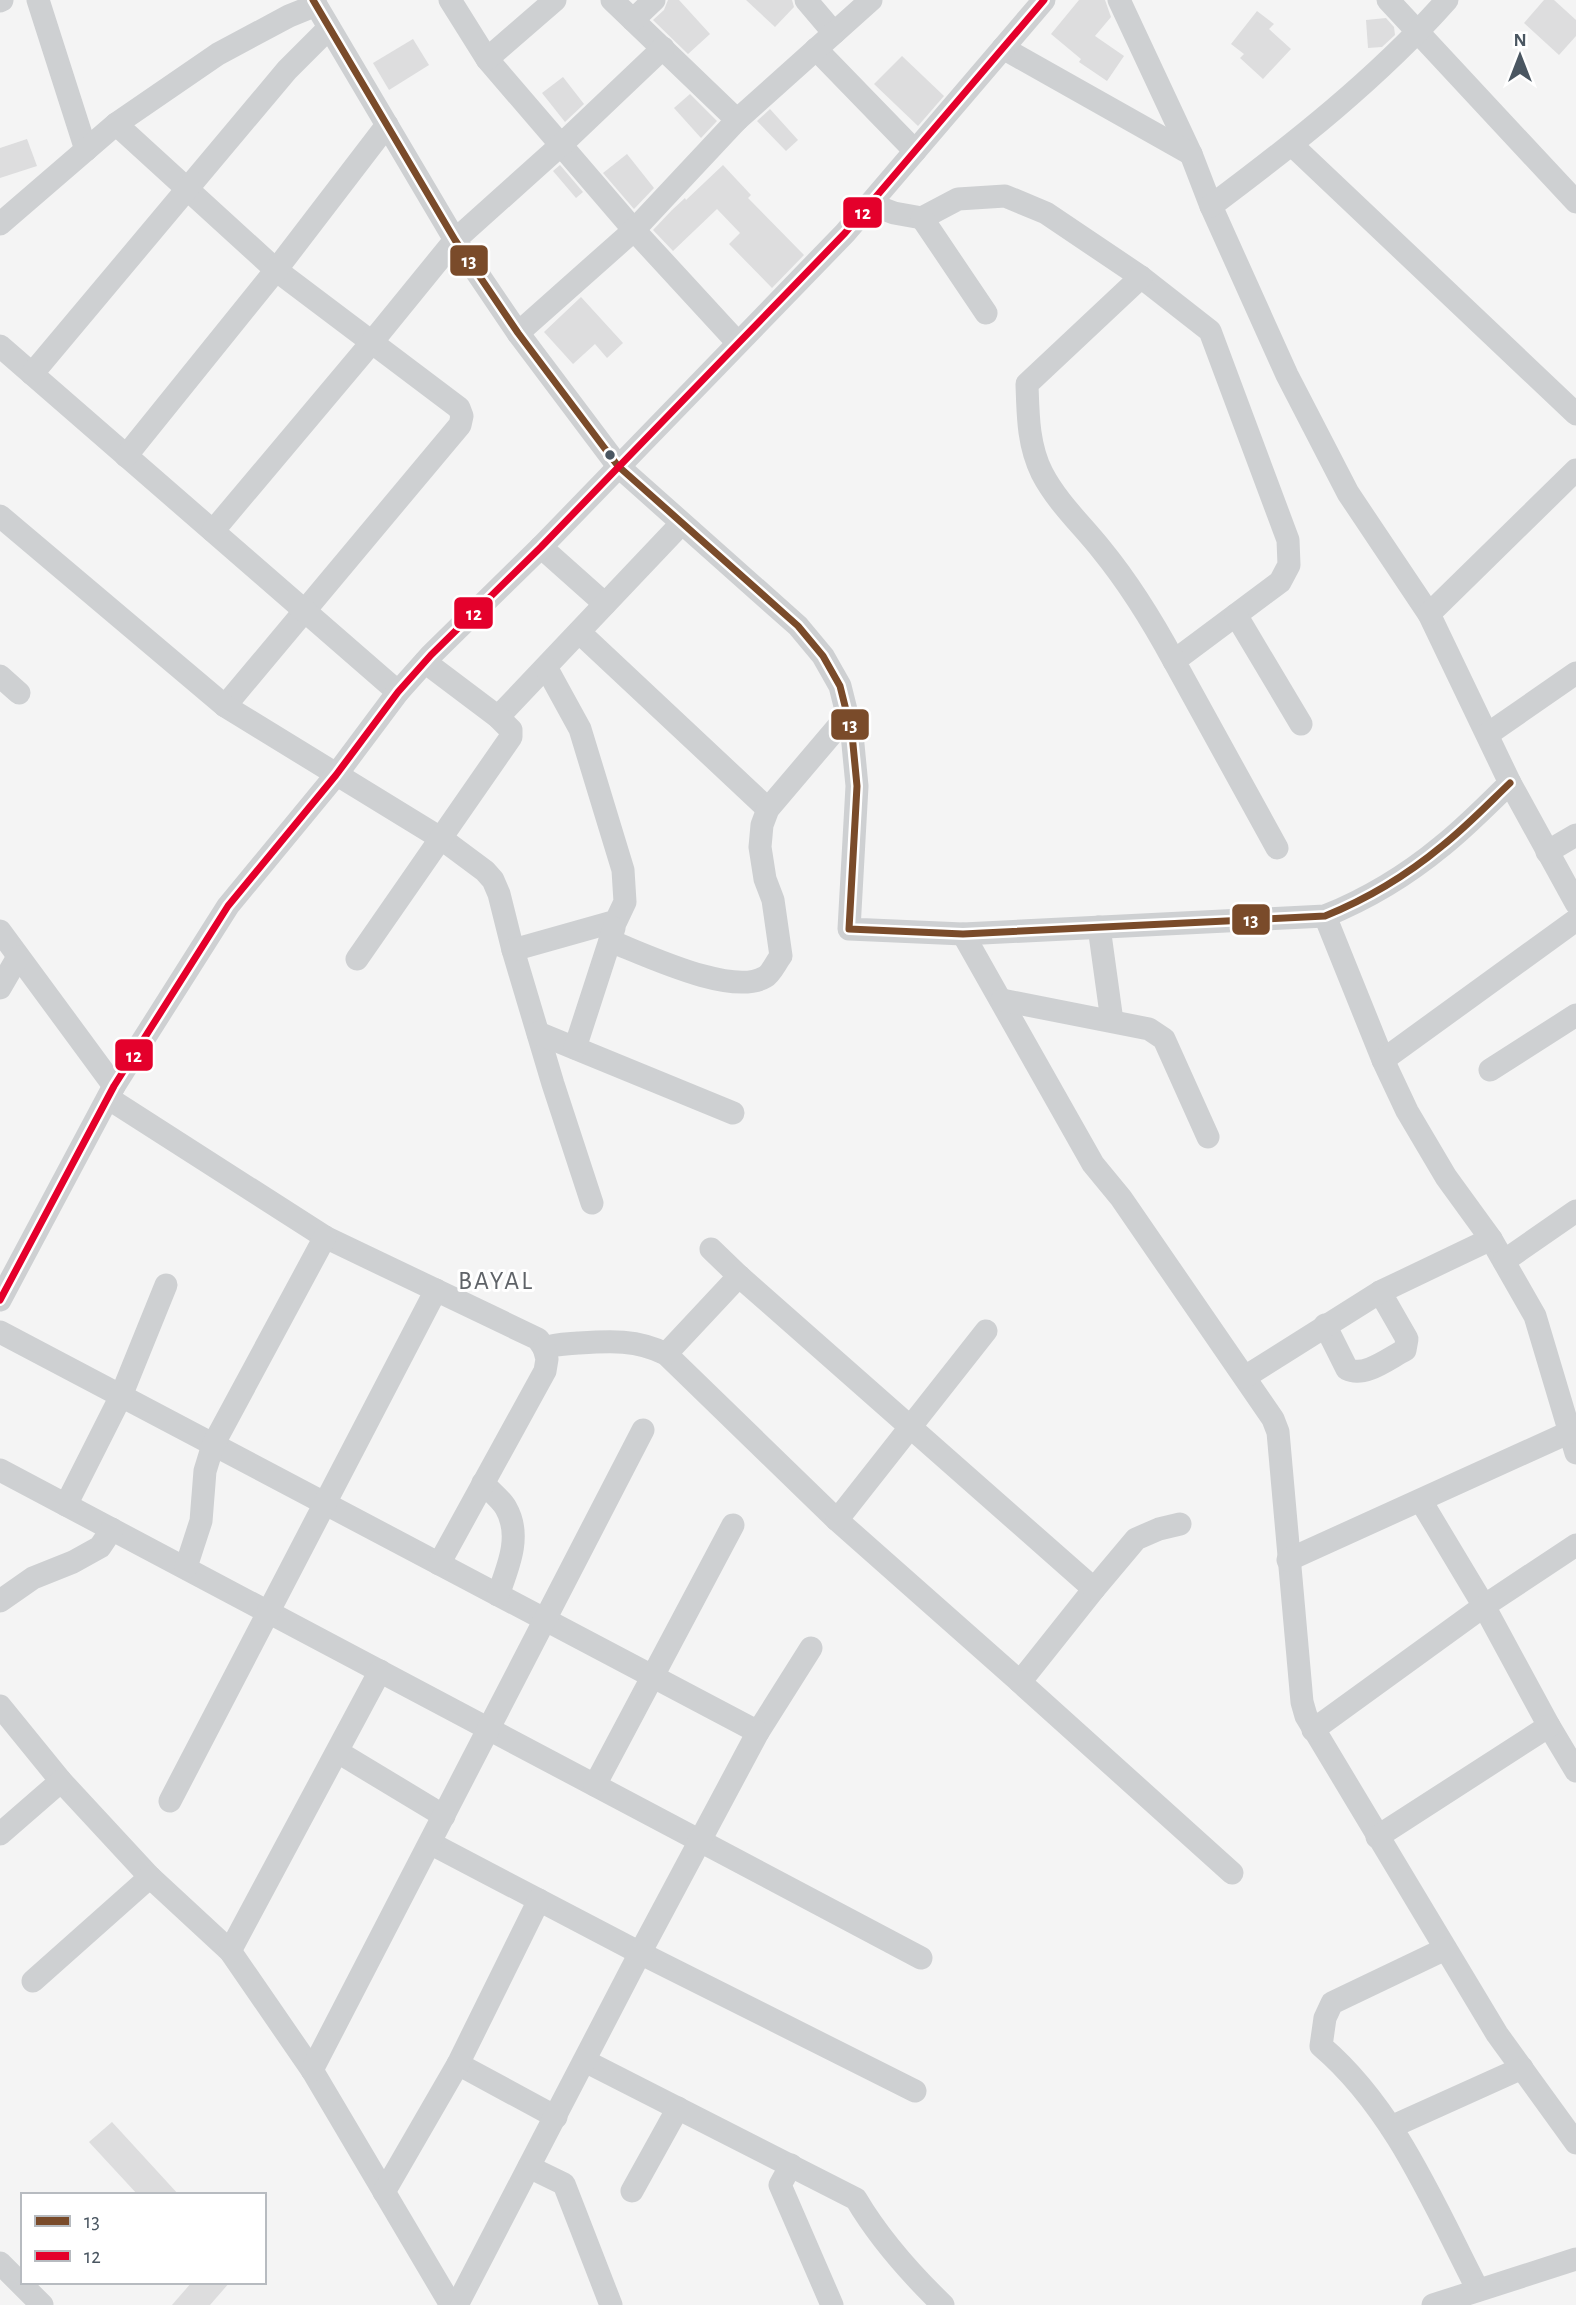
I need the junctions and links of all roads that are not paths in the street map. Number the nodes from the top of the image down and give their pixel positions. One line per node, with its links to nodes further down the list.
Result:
1 (38, 0): 26 (street)
2 (450, 0): 20 (street)
3 (555, 0): 20 (street)
4 (612, 0): 13 (street)
5 (653, 0): 13 (street)
6 (806, 0): 16 (street)
7 (871, 0): 16 (street)
8 (1044, 0): 18 (street)
9 (1119, 0): 28 (street)
10 (1388, 0): 15 (street)
11 (1447, 0): 15 (street)
12 (315, 2): 14 (street); 22 (street)
13 (633, 20): 17 (street)
14 (330, 28): 23 (street); 29 (street)
15 (1418, 32): 25 (street); 30 (street)
16 (834, 33): 19 (street)
17 (663, 48): 21 (street); 24 (street)
18 (1003, 48): 27 (street); 28 (street)
19 (816, 49): 21 (street); 27 (street)
20 (487, 59): 24 (street)
21 (737, 120): 35 (street)
22 (116, 124): 26 (street); 29 (street)
23 (387, 125): 36 (street); 37 (street)
24 (562, 144): 35 (street); 36 (street)
25 (1292, 145): 32 (street); 45 (street)
26 (86, 150): 34 (street)
27 (915, 151): 31 (street)
28 (1191, 154): 32 (street)
29 (187, 190): 37 (street); 44 (street)
30 (1576, 202)
31 (870, 204): 33 (street); 42 (street)
32 (1211, 206): 55 (street)
33 (922, 218): 38 (street); 39 (street)
34 (0, 224)
35 (634, 230): 40 (street); 42 (street)
36 (456, 240): 40 (street); 41 (street)
37 (276, 270): 41 (street); 46 (street)
38 (1141, 277): 56 (street); 58 (street)
39 (986, 313)
40 (518, 333): 47 (street)
41 (372, 342): 51 (street); 54 (street)
42 (738, 343): 47 (street)
43 (0, 346): 44 (street)
44 (32, 374): 46 (street)
45 (1576, 414)
46 (127, 456): 51 (street)
47 (618, 466): 50 (street); 52 (street)
48 (1576, 470): 55 (street)
49 (0, 516): 65 (street)
50 (681, 524): 53 (street); 66 (street)
51 (213, 531): 54 (street)
52 (541, 547): 53 (street); 59 (street)
53 (605, 604): 57 (street)
54 (304, 610): 63 (street); 65 (street)
55 (1429, 614): 69 (street)
56 (1236, 615): 58 (street); 68 (street)
57 (579, 632): 60 (street); 72 (street)
58 (1174, 661): 75 (street)
59 (425, 662): 63 (street); 67 (street)
60 (546, 667): 67 (street); 82 (street)
61 (1576, 673): 69 (street)
62 (0, 676): 64 (street)
63 (398, 692): 70 (street)
64 (19, 693)
65 (225, 706): 70 (street)
66 (847, 716): 72 (street); 83 (street)
67 (498, 717): 74 (street)
68 (1301, 724)
69 (1488, 734): 71 (street)
70 (336, 775): 74 (street); 95 (street)
71 (1510, 783): 76 (street); 78 (street)
72 (768, 809): 82 (street)
73 (1576, 835): 76 (street)
74 (442, 839): 84 (street); 86 (street)
75 (1277, 848)
76 (1547, 852): 77 (street)
77 (1576, 903)
78 (1325, 916): 80 (street); 93 (street)
79 (1576, 920): 93 (street)
80 (1099, 927): 83 (street); 90 (street)
81 (0, 930): 85 (street)
82 (613, 931): 84 (street); 92 (street)
83 (964, 934): 88 (street)
84 (513, 950): 91 (street)
85 (18, 957): 87 (street); 95 (street)
86 (357, 959)
87 (0, 988)
88 (1002, 1000): 90 (street); 115 (street)
89 (1576, 1015): 94 (street)
90 (1112, 1021): 97 (street)
91 (538, 1033): 92 (street); 98 (street)
92 (575, 1048): 96 (street)
93 (1383, 1060): 101 (street)
94 (1490, 1070)
95 (111, 1092): 100 (street); 104 (street)
96 (733, 1113)
97 (1208, 1137)
98 (592, 1203)
99 (1576, 1211): 103 (street)
100 (326, 1237): 107 (street); 120 (street)
101 (1491, 1239): 103 (street); 108 (street)
102 (711, 1249): 105 (street)
103 (1504, 1261): 119 (street)
104 (6, 1274): 109 (street)
105 (739, 1276): 114 (street); 117 (street)
106 (166, 1284): 116 (street)
107 (436, 1290): 113 (street); 124 (street)
108 (1380, 1292): 110 (street); 110 (street)
109 (0, 1300)
110 (1325, 1325): 115 (street)
111 (986, 1331): 117 (street)
112 (0, 1332): 116 (street)
113 (544, 1348): 114 (street); 122 (street)
114 (666, 1354): 126 (street)
115 (1245, 1377): 131 (street)
116 (121, 1396): 120 (street); 125 (street)
117 (910, 1428): 126 (street); 134 (street)
118 (643, 1430): 139 (street)
119 (1573, 1442): 123 (street)
120 (213, 1445): 124 (street); 133 (street)
121 (0, 1470): 125 (street)
122 (483, 1483): 132 (street); 135 (street)
123 (1421, 1501): 131 (street); 137 (street)
124 (324, 1504): 132 (street); 138 (street)
125 (66, 1505): 129 (street)
126 (838, 1520): 143 (street)
127 (1180, 1524): 134 (street)
128 (733, 1525): 142 (street)
129 (112, 1529): 133 (street); 136 (street)
130 (1576, 1545): 137 (street)
131 (1288, 1560): 147 (street)
132 (439, 1564): 135 (street)
133 (186, 1567): 138 (street)
134 (1094, 1589): 143 (street)
135 (498, 1595): 139 (street)
136 (0, 1601)
137 (1484, 1606): 145 (street); 147 (street)
138 (268, 1612): 141 (street); 153 (street)
139 (545, 1620): 142 (street); 146 (street)
140 (811, 1648): 148 (street)
141 (380, 1671): 146 (street); 149 (street)
142 (653, 1677): 148 (street); 152 (street)
143 (1020, 1682): 159 (street)
144 (0, 1706): 151 (street)
145 (1549, 1726): 150 (street); 156 (street)
146 (490, 1729): 152 (street); 154 (street)
147 (1313, 1730): 156 (street)
148 (758, 1732): 157 (street)
149 (338, 1752): 154 (street); 163 (street)
150 (1576, 1771)
151 (61, 1781): 155 (street); 160 (street)
152 (595, 1785): 157 (street)
153 (170, 1801)
154 (444, 1816): 158 (street)
155 (0, 1834)
156 (1377, 1837): 162 (street)
157 (700, 1841): 164 (street); 165 (street)
158 (430, 1843): 161 (street); 170 (street)
159 (1232, 1873)
160 (150, 1877): 163 (street); 166 (street)
161 (539, 1900): 164 (street); 168 (street)
162 (1446, 1949): 169 (street); 174 (street)
163 (230, 1951): 170 (street)
164 (640, 1953): 167 (street); 171 (street)
165 (921, 1958)
166 (33, 1981)
167 (585, 2061): 172 (street); 173 (street)
168 (457, 2064): 173 (street); 179 (street)
169 (1522, 2068): 174 (street); 175 (street)
170 (312, 2070): 179 (street)
171 (915, 2091)
172 (678, 2108): 176 (street); 178 (street)
173 (556, 2117): 177 (street)
174 (1391, 2127): 182 (street)
175 (1576, 2143)
176 (790, 2165): 187 (street); 188 (street)
177 (529, 2167): 185 (street); 186 (street)
178 (632, 2191)
179 (384, 2192): 184 (street)
180 (1576, 2259): 182 (street)
181 (0, 2263): 183 (street)
182 (1478, 2290): 189 (street)
183 (36, 2303)
184 (451, 2305)
185 (457, 2305)
186 (611, 2305)
187 (832, 2305)
188 (943, 2305)
189 (1433, 2305)

